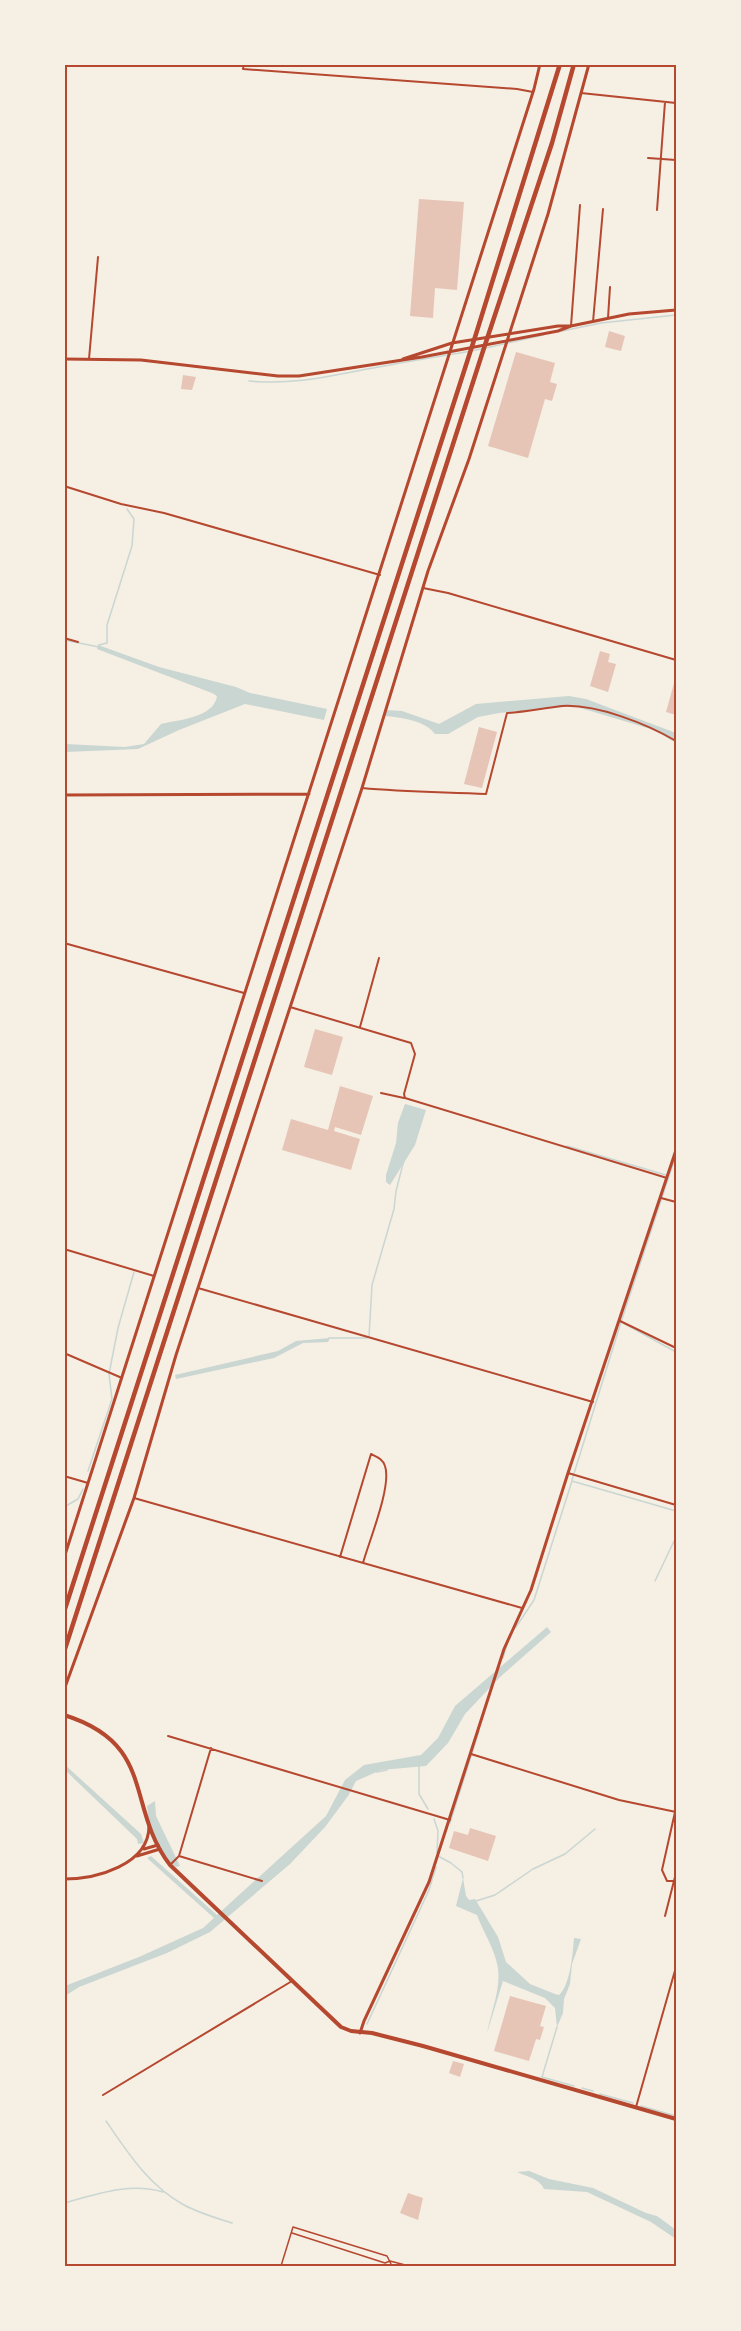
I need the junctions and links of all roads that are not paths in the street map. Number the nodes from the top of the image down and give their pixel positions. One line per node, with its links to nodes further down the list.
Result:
1 (540, 64): 6 (street)
2 (560, 64): 67 (highway)
3 (574, 64): 68 (highway)
4 (589, 64): 7 (street)
5 (244, 67): 6 (street)
6 (533, 92): 24 (street)
7 (581, 93): 8 (street); 22 (street)
8 (665, 102): 9 (street); 11 (street)
9 (676, 103)
10 (648, 158): 11 (street)
11 (661, 159): 12 (street); 15 (street)
12 (676, 160)
13 (580, 205): 21 (street)
14 (603, 208): 20 (street)
15 (657, 210)
16 (98, 257): 27 (street)
17 (610, 286): 19 (street)
18 (676, 310): 19 (street)
19 (608, 318): 20 (street)
20 (593, 322): 21 (street)
21 (571, 326): 22 (street); 23 (street)
22 (509, 334): 23 (street); 24 (street)
23 (506, 341): 25 (street); 31 (street)
24 (452, 343): 25 (street); 28 (street)
25 (450, 352): 28 (street); 30 (street)
26 (64, 359): 27 (street)
27 (89, 359): 28 (street)
28 (402, 359)
29 (64, 486): 30 (street)
30 (380, 575): 37 (street)
31 (423, 588): 34 (street); 36 (street)
32 (64, 638): 33 (street)
33 (78, 642)
34 (676, 660)
35 (676, 741): 36 (street)
36 (362, 788): 42 (street)
37 (309, 794): 38 (street); 41 (street)
38 (64, 795)
39 (64, 943): 41 (street)
40 (380, 958): 43 (street)
41 (244, 993): 51 (street)
42 (290, 1007): 43 (street); 52 (street)
43 (360, 1027): 45 (street)
44 (381, 1093): 45 (street)
45 (406, 1099): 47 (street)
46 (676, 1150): 47 (street)
47 (667, 1178): 48 (street)
48 (661, 1198): 49 (street); 53 (street)
49 (676, 1202)
50 (64, 1249): 51 (street)
51 (154, 1276): 56 (street)
52 (198, 1288): 57 (street); 61 (street)
53 (620, 1321): 54 (street); 57 (street)
54 (676, 1348)
55 (64, 1353): 56 (street)
56 (123, 1378): 60 (street)
57 (593, 1402): 58 (street)
58 (568, 1473): 62 (street); 66 (street)
59 (64, 1476): 60 (street)
60 (89, 1483): 64 (street)
61 (134, 1498): 63 (street); 69 (street)
62 (676, 1505)
63 (340, 1557): 65 (street); 65 (street)
64 (64, 1558)
65 (363, 1563): 66 (street)
66 (522, 1608): 73 (street)
67 (64, 1612)
68 (64, 1652)
69 (64, 1690)
70 (66, 1716): 76 (main road)
71 (168, 1736): 72 (street)
72 (211, 1748): 75 (street); 79 (street)
73 (471, 1754): 74 (street); 75 (street)
74 (676, 1812): 85 (street)
75 (450, 1820): 89 (street)
76 (149, 1821): 77 (main road); 78 (street)
77 (159, 1847): 78 (street); 80 (street); 81 (main road)
78 (142, 1850): 80 (street)
79 (179, 1856): 81 (street); 84 (street)
80 (135, 1857): 83 (street)
81 (170, 1865): 88 (main road)
82 (676, 1873): 85 (street)
83 (64, 1880)
84 (262, 1881)
85 (674, 1881): 86 (street)
86 (665, 1916)
87 (676, 1967): 91 (street)
88 (292, 1981): 89 (main road); 90 (street)
89 (360, 2033): 91 (main road)
90 (103, 2095)
91 (636, 2107): 92 (main road)
92 (676, 2119)
93 (291, 2233): 94 (lane); 94 (lane); 95 (lane)
94 (390, 2261): 96 (lane); 97 (lane)
95 (281, 2266)
96 (392, 2266)
97 (408, 2266)

